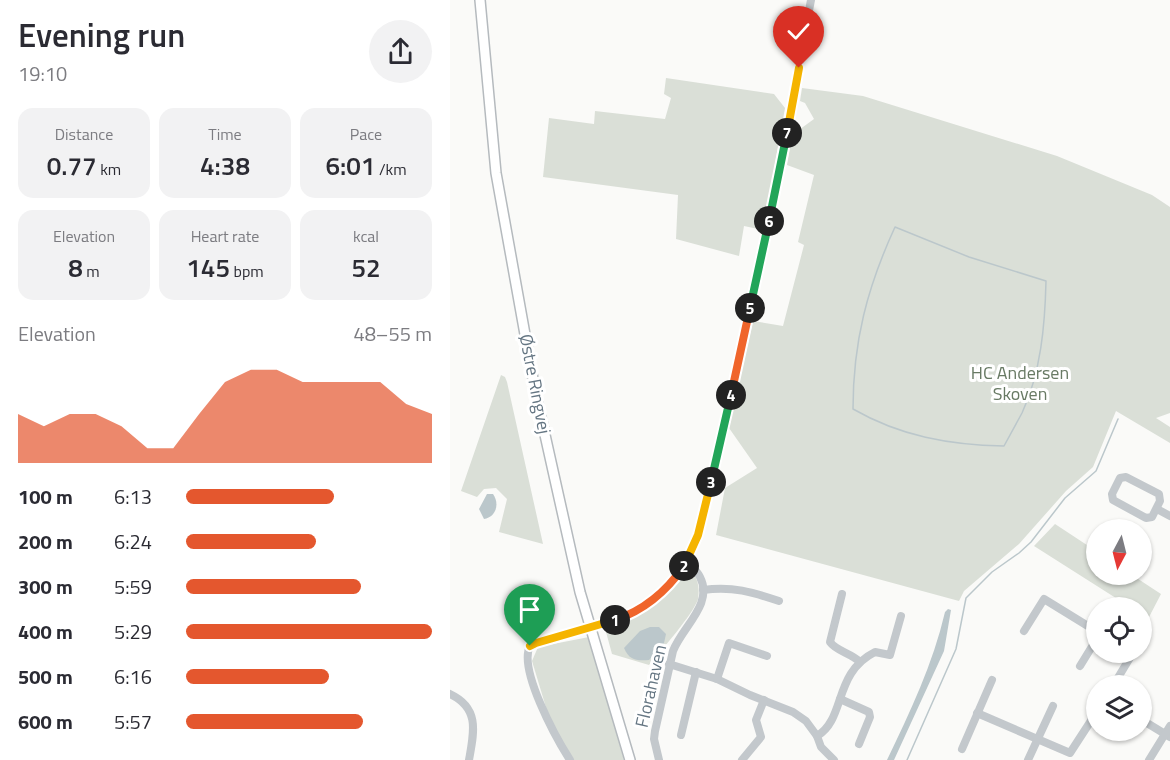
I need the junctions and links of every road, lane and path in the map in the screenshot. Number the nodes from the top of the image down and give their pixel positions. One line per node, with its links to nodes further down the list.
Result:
1 (480, 0): 35 (main road, Østre Ringvej)
2 (811, 0): 5 (street)
3 (1157, 509): 3 (street); 4 (street)
4 (1170, 516)
5 (688, 561): 6 (street); 34 (street, bridge)
6 (703, 590): 8 (street); 15 (street, Florahaven)
7 (842, 594): 14 (street)
8 (779, 601)
9 (901, 616): 14 (street)
10 (1086, 625): 11 (street)
11 (1024, 631)
12 (767, 656): 18 (street)
13 (1086, 656): 16 (street)
14 (860, 662): 21 (street)
15 (669, 664): 17 (street); 36 (street, Florahaven)
16 (1080, 666)
17 (696, 672): 18 (street); 28 (street)
18 (717, 679): 22 (street)
19 (992, 680): 24 (street)
20 (450, 694): 33 (street)
21 (840, 699): 29 (street); 31 (street)
22 (764, 700): 29 (street); 37 (street)
23 (1053, 706): 30 (street)
24 (977, 713): 30 (street); 32 (street)
25 (1152, 725): 27 (street)
26 (1086, 728): 30 (street)
27 (1168, 732): 40 (street)
28 (681, 735)
29 (817, 736): 38 (street)
30 (1037, 740): 39 (street)
31 (859, 744)
32 (962, 749)
33 (469, 760)
34 (570, 760)
35 (630, 760)
36 (659, 760)
37 (742, 760)
38 (834, 760)
39 (1028, 760)
40 (1149, 760)

